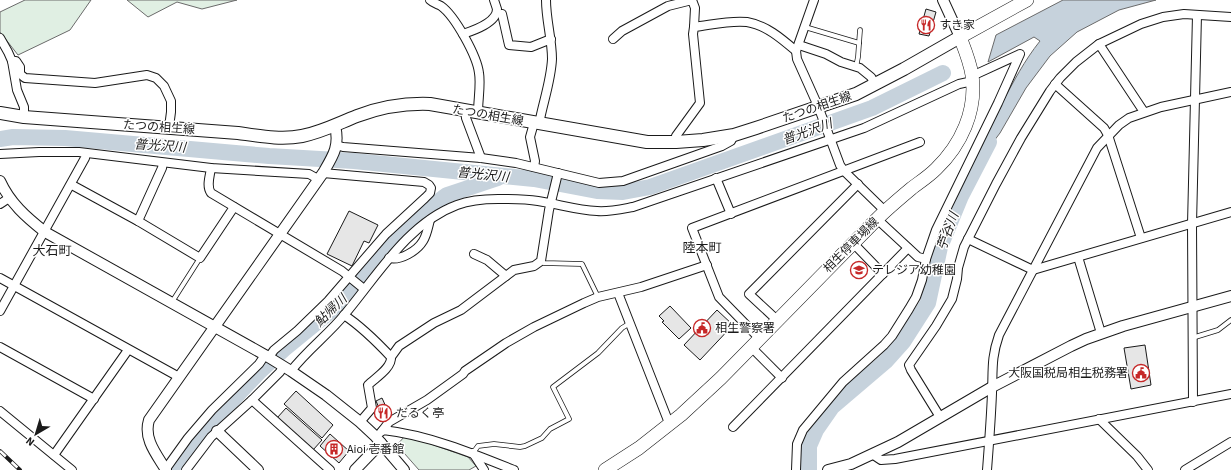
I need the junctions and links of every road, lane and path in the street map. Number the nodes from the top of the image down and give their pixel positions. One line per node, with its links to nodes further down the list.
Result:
1 (430, 0): 13 (street)
2 (494, 0): 13 (street)
3 (546, 0): 16 (street)
4 (943, 0): 14 (street)
5 (1027, 0): 14 (main road)
6 (811, 1): 10 (street)
7 (502, 14): 16 (street)
8 (1197, 15): 9 (street); 19 (street); 27 (street)
9 (1231, 17)
10 (805, 27): 18 (lane); 20 (street)
11 (694, 28): 17 (street); 20 (street); 40 (street)
12 (860, 30): 18 (lane)
13 (462, 34): 32 (street)
14 (960, 37): 23 (main road, 相生停車場線); 24 (main road, たつの相生線)
15 (0, 38): 21 (street)
16 (551, 39): 34 (street)
17 (613, 39)
18 (859, 43): 22 (lane)
19 (1099, 44): 25 (street); 30 (street)
20 (798, 48): 22 (street); 28 (street)
21 (12, 61): 33 (street); 36 (street)
22 (856, 67): 24 (street)
23 (972, 78): 39 (street); 62 (main road, 相生停車場線); 76 (street)
24 (875, 84): 28 (main road, たつの相生線)
25 (1055, 84): 38 (street); 69 (street)
26 (1231, 92): 27 (street)
27 (1195, 100): 30 (street); 65 (street)
28 (819, 109): 37 (main road, たつの相生線); 39 (street)
29 (465, 111): 32 (main road, たつの相生線); 35 (main road, たつの相生線); 45 (street)
30 (1144, 112): 38 (street)
31 (0, 113): 33 (main road, たつの相生線)
32 (478, 113): 34 (main road, たつの相生線)
33 (24, 117): 36 (main road, たつの相生線)
34 (536, 123): 40 (main road, たつの相生線); 47 (street)
35 (335, 126): 36 (main road, たつの相生線); 42 (street)
36 (170, 127)
37 (734, 135): 40 (main road, たつの相生線); 51 (street)
38 (1108, 135): 68 (street); 79 (street)
39 (830, 138): 49 (street); 52 (street)
40 (676, 142)
41 (920, 142): 49 (street)
42 (336, 148): 45 (street); 50 (street)
43 (0, 154): 44 (street)
44 (86, 154): 46 (street); 55 (street)
45 (482, 158): 47 (street)
46 (163, 163): 48 (street); 64 (street)
47 (534, 167): 51 (street)
48 (211, 168): 50 (street); 59 (street)
49 (844, 171): 54 (street); 61 (street)
50 (322, 174): 67 (street); 83 (street)
51 (557, 175): 57 (street)
52 (716, 178): 57 (street); 61 (street)
53 (0, 181): 56 (street)
54 (858, 184): 62 (street); 93 (street)
55 (72, 185): 64 (street); 66 (street)
56 (9, 198): 58 (street); 66 (street)
57 (552, 201): 63 (street); 77 (street)
58 (0, 204)
59 (234, 207): 67 (street); 74 (street)
60 (1231, 212): 65 (street)
61 (731, 214): 78 (street)
62 (881, 215): 70 (main road, 相生停車場線); 71 (street)
63 (430, 220): 75 (street); 75 (street)
64 (138, 221): 74 (street)
65 (1192, 224): 68 (street); 90 (street)
66 (45, 232): 84 (street); 89 (street)
67 (280, 234): 83 (street); 96 (street)
68 (1141, 238): 73 (street)
69 (968, 239): 79 (street); 112 (street)
70 (853, 243): 80 (street); 93 (main road, 相生停車場線)
71 (908, 248): 76 (street); 80 (street)
72 (474, 254): 81 (street)
73 (1078, 257): 79 (street); 97 (street)
74 (200, 258): 89 (lane)
75 (389, 258): 85 (street)
76 (926, 260): 134 (street)
77 (540, 261): 81 (street); 88 (lane)
78 (707, 264): 86 (street); 99 (street)
79 (1033, 270): 106 (street)
80 (883, 274): 105 (street)
81 (506, 276): 102 (street)
82 (0, 278): 84 (street)
83 (350, 278): 85 (street); 103 (street)
84 (15, 286): 91 (street); 101 (street)
85 (363, 288): 92 (street)
86 (618, 293): 88 (street); 95 (street)
87 (1231, 296): 90 (street)
88 (598, 297): 118 (street)
89 (171, 303): 96 (street)
90 (1192, 306): 97 (street); 98 (street)
91 (0, 311)
92 (344, 315): 102 (street); 103 (street)
93 (777, 320): 99 (main road, 相生停車場線)
94 (1231, 320): 98 (lane)
95 (630, 322): 115 (street); 121 (lane)
96 (215, 326): 103 (street); 104 (street)
97 (1101, 333): 106 (street)
98 (1192, 338): 110 (street)
99 (755, 342): 105 (street); 115 (main road, 相生停車場線)
100 (0, 347): 108 (street)
101 (128, 350): 104 (street); 108 (street)
102 (390, 357): 114 (street)
103 (276, 362): 109 (street); 114 (street); 125 (street)
104 (179, 377): 125 (street)
105 (782, 378): 116 (street)
106 (992, 387): 112 (street); 119 (street)
107 (1231, 394): 110 (street)
108 (94, 399): 123 (street)
109 (252, 400): 117 (street); 128 (street)
110 (1192, 402): 113 (street)
111 (0, 411): 123 (street)
112 (940, 417): 122 (street)
113 (1099, 419): 119 (street); 137 (street)
114 (360, 422): 118 (street)
115 (671, 424): 133 (main road, 相生停車場線)
116 (733, 427)
117 (217, 431): 126 (street); 127 (street)
118 (380, 436): 121 (street); 129 (street); 130 (street)
119 (989, 440): 122 (street); 136 (street)
120 (1231, 442): 138 (street)
121 (473, 453): 131 (street); 132 (street)
122 (872, 454): 135 (street)
123 (54, 455): 124 (street)
124 (72, 470)
125 (165, 470)
126 (186, 470)
127 (258, 470)
128 (330, 470)
129 (355, 470)
130 (404, 470)
131 (484, 470)
132 (514, 470)
133 (604, 470)
134 (796, 470)
135 (828, 470)
136 (987, 470)
137 (1148, 470)
138 (1185, 470)

